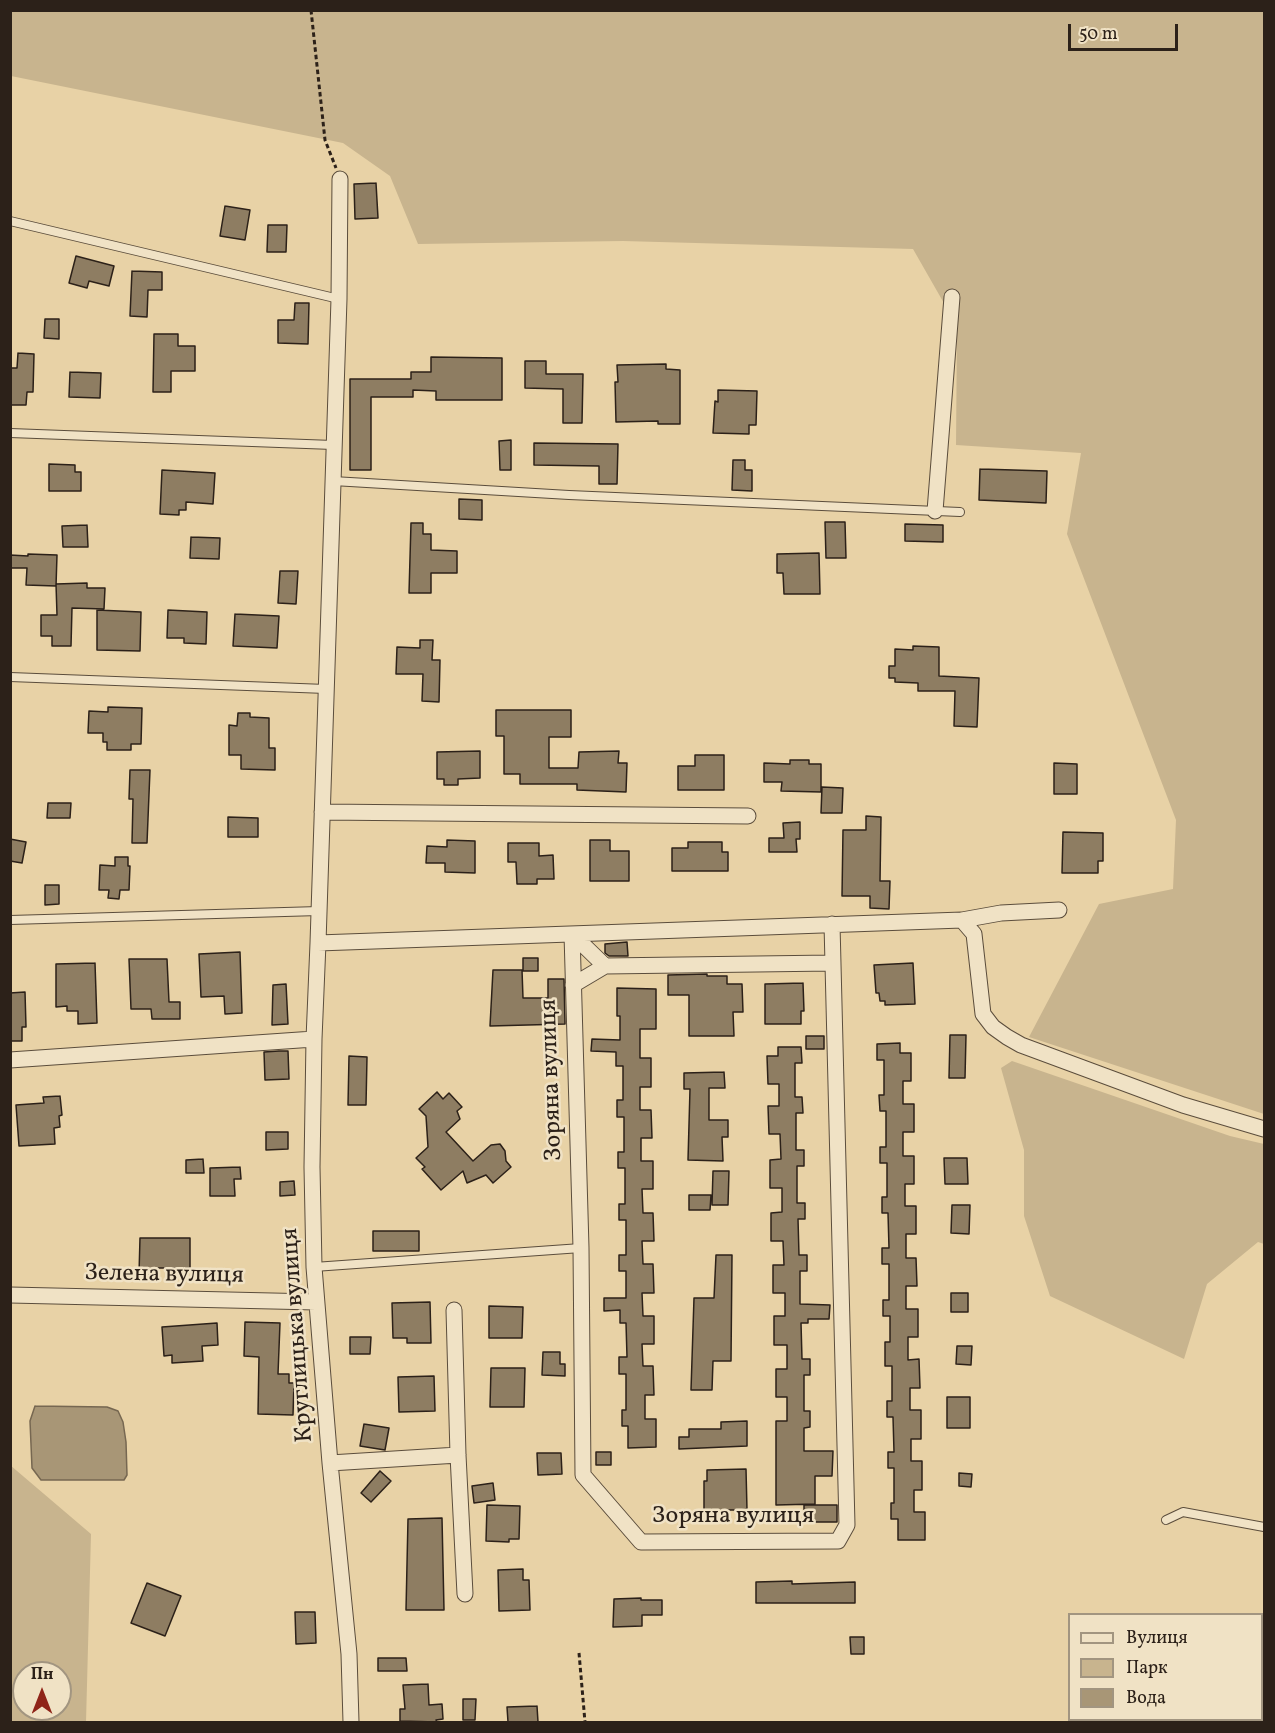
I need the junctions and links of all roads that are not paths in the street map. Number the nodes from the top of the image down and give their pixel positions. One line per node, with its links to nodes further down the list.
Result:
1 (340, 179): 4 (street, Круглицька вулиця)
2 (10, 220): 4 (lane)
3 (952, 297): 8 (street)
4 (339, 298): 6 (street, Круглицька вулиця)
5 (10, 433): 6 (lane)
6 (333, 445): 7 (street, Круглицька вулиця)
7 (333, 481): 8 (lane); 11 (street, Круглицька вулиця)
8 (935, 511): 9 (lane)
9 (960, 512)
10 (10, 677): 11 (lane)
11 (326, 689): 12 (street, Круглицька вулиця)
12 (322, 812): 13 (street); 15 (street, Круглицька вулиця)
13 (747, 816)
14 (1059, 910): 17 (street)
15 (319, 911): 16 (lane); 20 (street, Круглицька вулиця)
16 (10, 920)
17 (962, 920): 18 (street); 26 (street)
18 (832, 924): 19 (street); 21 (street, Зоряна вулиця)
19 (572, 934): 20 (street); 22 (street); 23 (street, Зоряна вулиця)
20 (318, 943): 24 (street, Круглицька вулиця)
21 (832, 963): 22 (street); 27 (street, Зоряна вулиця)
22 (605, 966): 23 (street)
23 (573, 985): 27 (street, Зоряна вулиця)
24 (314, 1040): 25 (street); 28 (street, Круглицька вулиця)
25 (10, 1060)
26 (1264, 1129)
27 (581, 1248): 28 (lane)
28 (314, 1267): 30 (street, Круглицька вулиця)
29 (10, 1295): 30 (street, Зелена вулиця)
30 (316, 1302): 33 (street, Круглицька вулиця)
31 (454, 1310): 32 (street)
32 (458, 1455): 33 (street); 36 (street)
33 (330, 1463): 37 (street, Круглицька вулиця)
34 (1166, 1520): 35 (lane)
35 (1264, 1527)
36 (465, 1594)
37 (351, 1722)

